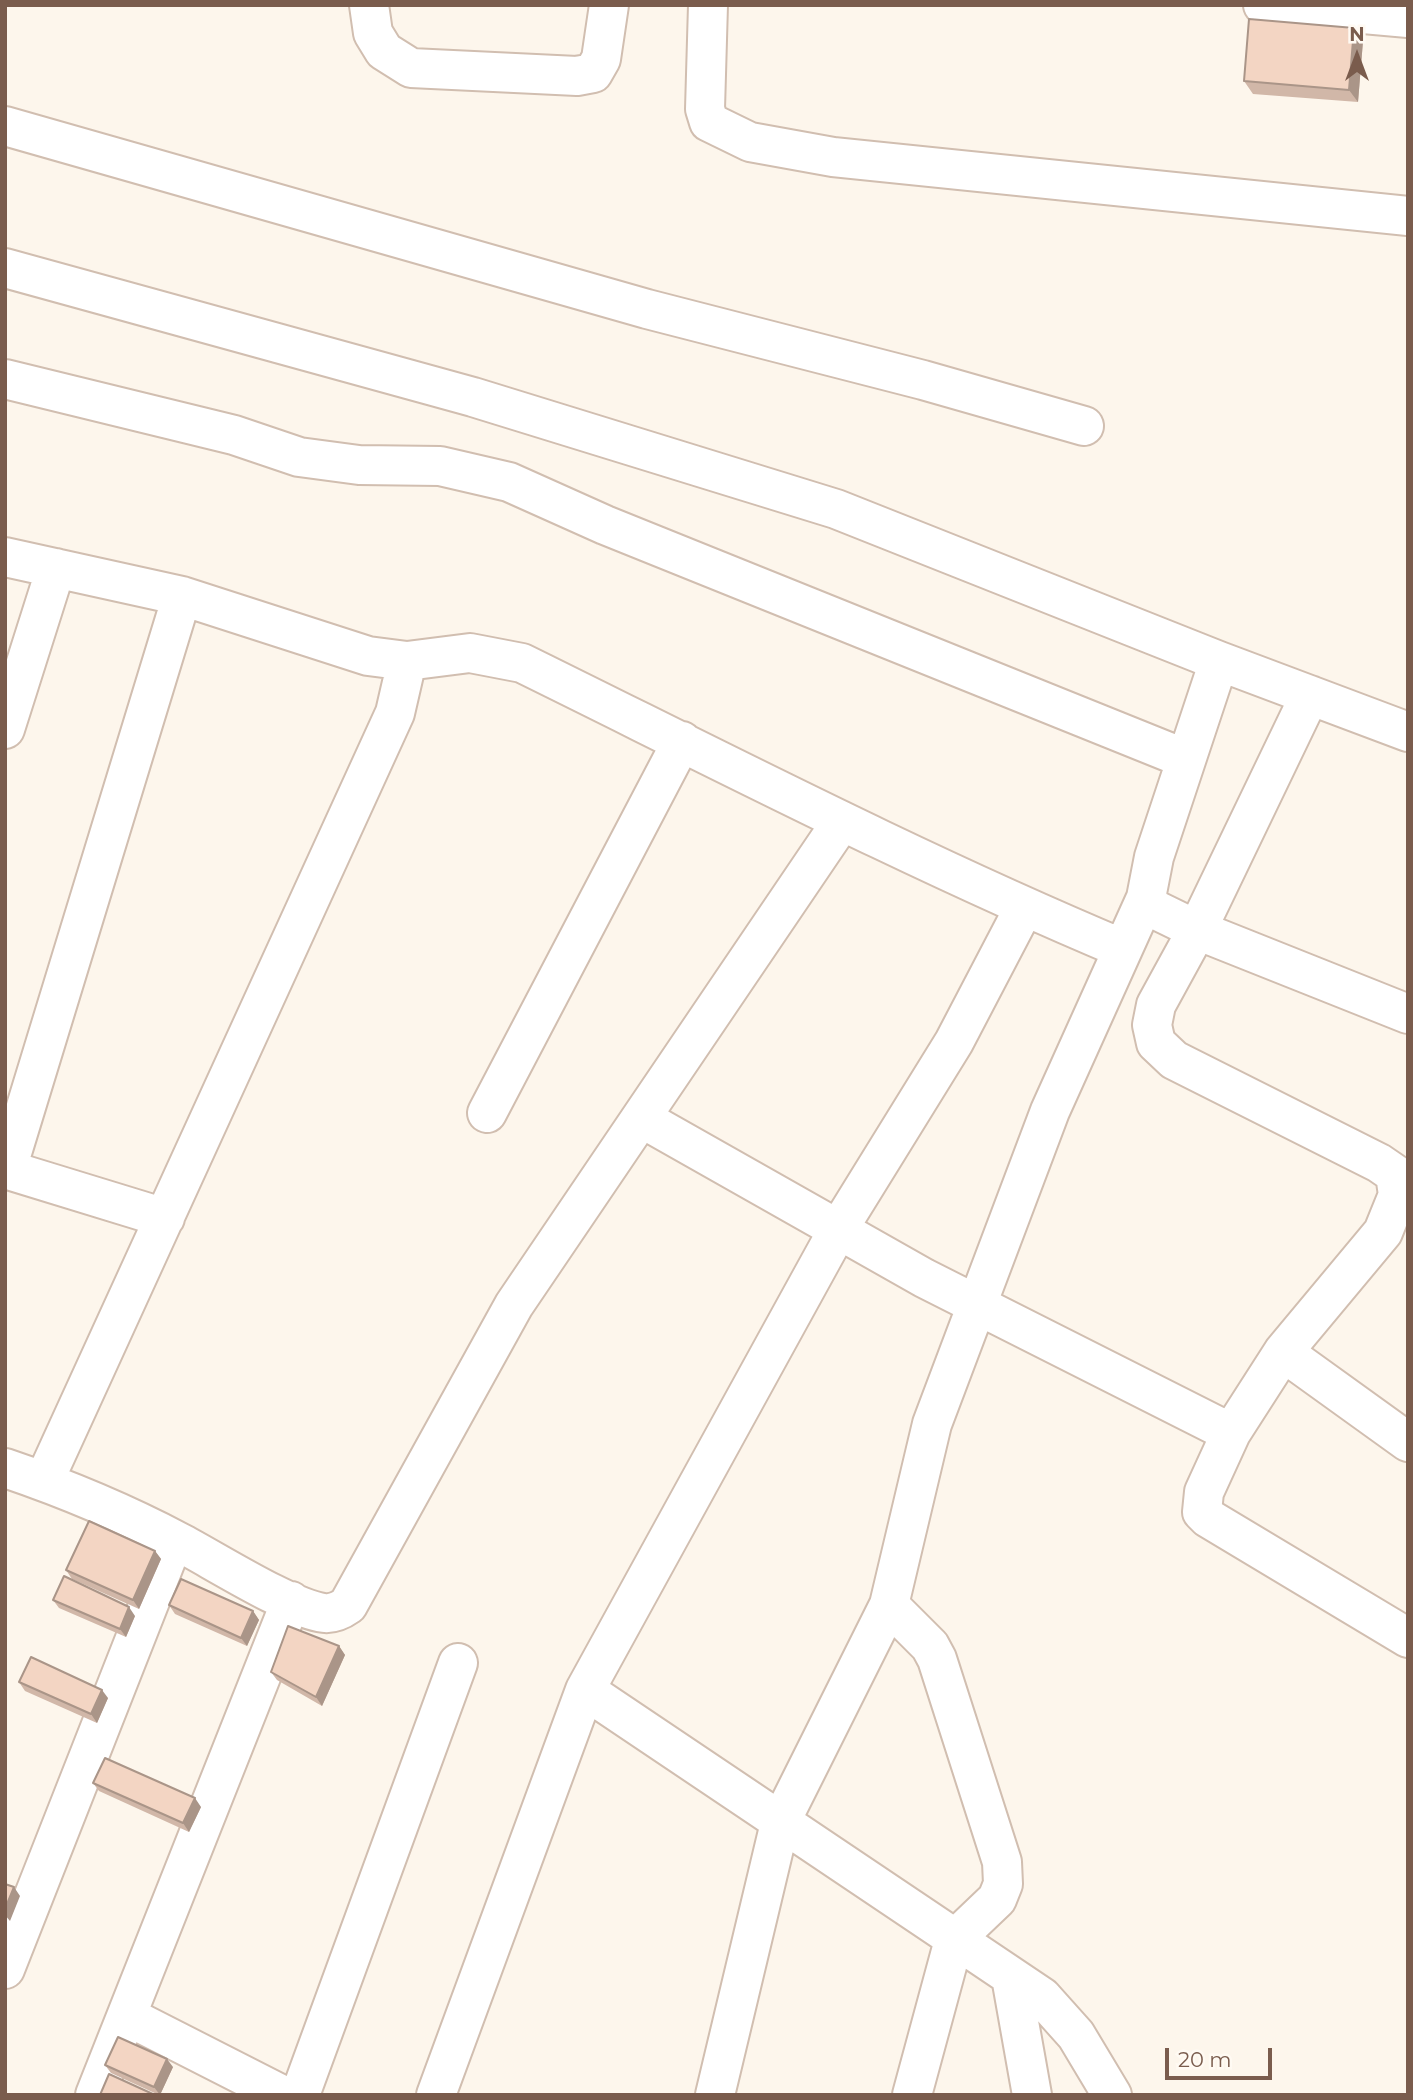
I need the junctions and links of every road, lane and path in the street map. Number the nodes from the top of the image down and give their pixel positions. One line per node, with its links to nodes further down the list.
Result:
1 (369, 5): 2 (street)
2 (609, 5)
3 (708, 5): 7 (street)
4 (1263, 5): 5 (street)
5 (1408, 18)
6 (5, 125): 10 (street)
7 (1408, 216)
8 (5, 268): 15 (street)
9 (5, 379): 20 (street)
10 (1084, 426)
11 (5, 557): 12 (street)
12 (56, 568): 13 (street); 17 (street)
13 (182, 596): 14 (street); 32 (street)
14 (407, 661): 19 (street); 33 (street)
15 (1219, 661): 16 (street); 20 (street)
16 (1310, 695): 18 (street); 24 (street)
17 (5, 729)
18 (1408, 732)
19 (682, 741): 21 (street); 29 (street)
20 (1186, 759): 22 (street)
21 (842, 821): 23 (street); 30 (street)
22 (1146, 898): 24 (street); 25 (street)
23 (1024, 908): 25 (street); 34 (street)
24 (1197, 930): 27 (street); 28 (street)
25 (1123, 949): 26 (street)
26 (1094, 1010): 28 (street); 36 (street)
27 (1408, 1014)
28 (1156, 1043): 31 (street)
29 (487, 1113)
30 (643, 1119): 34 (street); 43 (street)
31 (1401, 1161): 35 (street)
32 (6, 1169): 33 (street)
33 (165, 1218): 41 (street)
34 (839, 1228): 36 (street); 47 (street)
35 (1395, 1241): 37 (street)
36 (979, 1305): 38 (street); 44 (street)
37 (1283, 1352): 38 (street); 39 (street)
38 (1231, 1433): 45 (street)
39 (1408, 1442)
40 (5, 1468): 41 (street)
41 (44, 1481): 42 (street)
42 (174, 1539): 43 (street); 50 (street)
43 (291, 1601): 52 (street)
44 (889, 1605): 48 (street); 49 (street)
45 (1408, 1638)
46 (458, 1663): 55 (street)
47 (584, 1690): 48 (street); 56 (street)
48 (780, 1823): 49 (street); 57 (street)
49 (954, 1940): 51 (street); 58 (street)
50 (5, 1969)
51 (1011, 1977): 59 (street); 60 (street)
52 (127, 2016): 53 (street); 54 (street)
53 (95, 2095)
54 (282, 2095)
55 (300, 2095)
56 (436, 2095)
57 (715, 2095)
58 (912, 2095)
59 (1032, 2095)
60 (1112, 2095)

